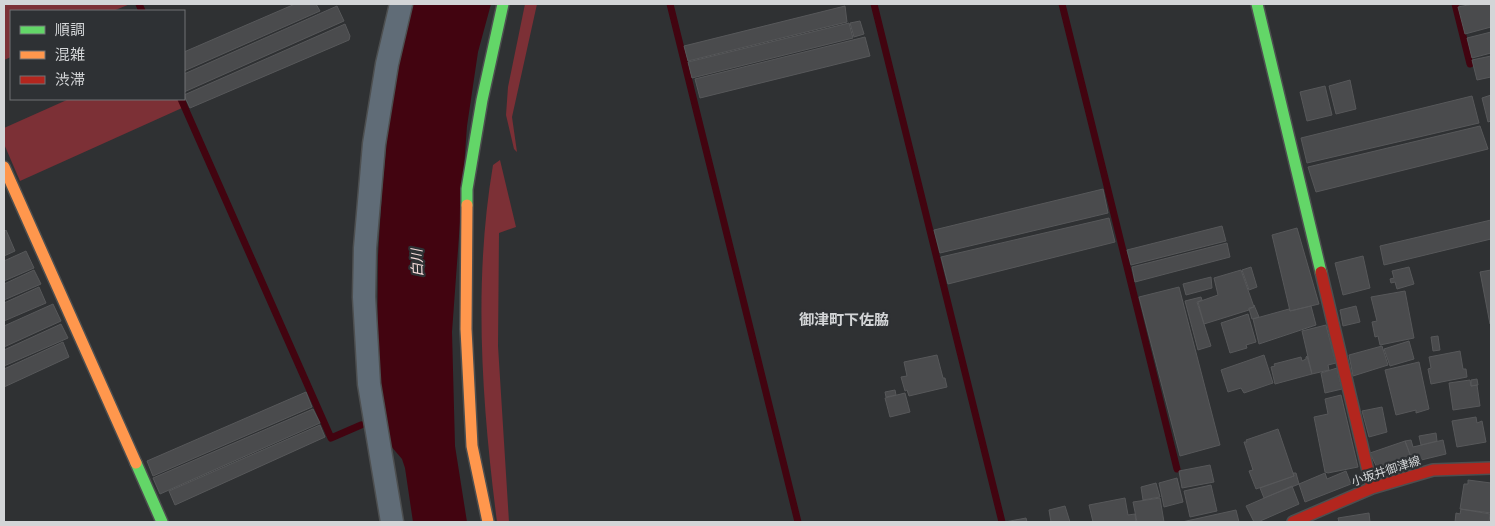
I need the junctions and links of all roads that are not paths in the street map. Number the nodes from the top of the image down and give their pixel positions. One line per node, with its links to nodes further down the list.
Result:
1 (401, 4): 8 (street)
2 (503, 4): 9 (street)
3 (1257, 4): 6 (street)
4 (4, 167): 7 (street)
5 (1491, 468): 6 (street, 小坂井御津線)
6 (1372, 488): 10 (street, 小坂井御津線)
7 (162, 522)
8 (392, 522)
9 (488, 522)
10 (1294, 522)

